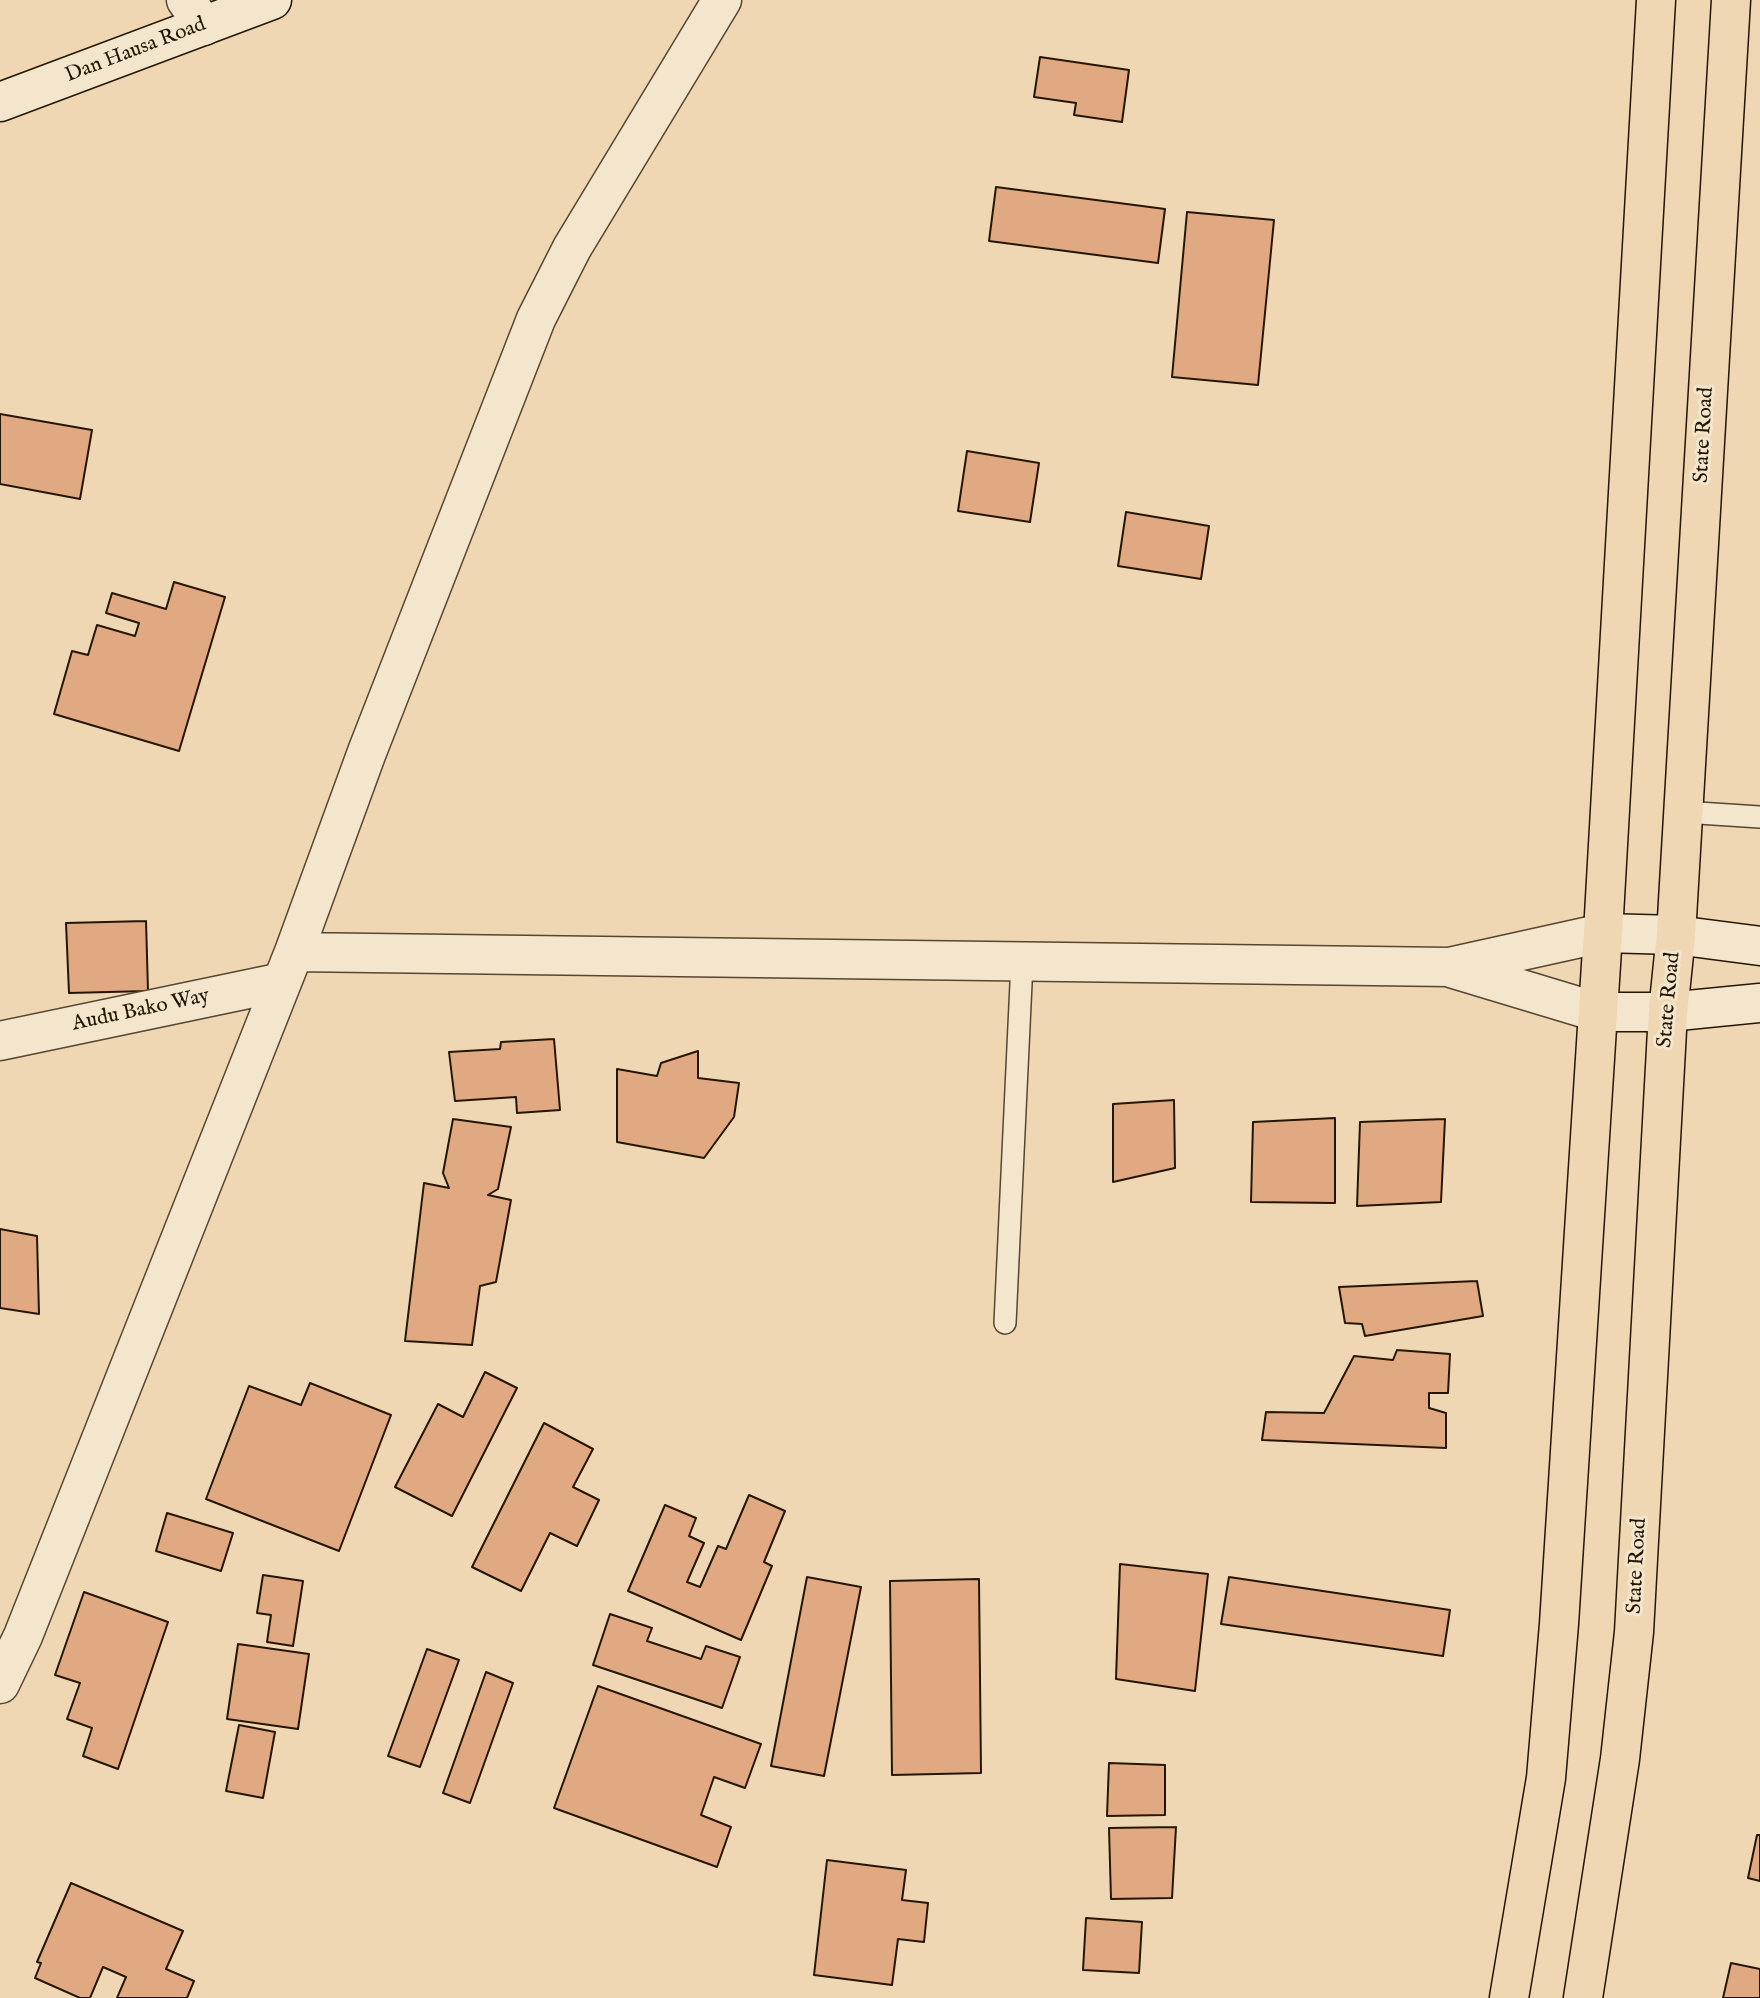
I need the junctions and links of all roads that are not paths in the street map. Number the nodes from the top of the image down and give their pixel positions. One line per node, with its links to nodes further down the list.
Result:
1 (272, 0): 5 (street, Dan Hausa Road)
2 (722, 0): 13 (street)
3 (1656, 0): 9 (main road)
4 (1731, 0): 7 (main road, State Road)
5 (195, 13): 6 (street, Dan Hausa Road)
6 (0, 102)
7 (1683, 812): 8 (lane); 10 (main road, State Road)
8 (1760, 817)
9 (1603, 933): 10 (street); 14 (street); 16 (main road)
10 (1676, 935): 11 (street); 17 (main road, State Road)
11 (1760, 946)
12 (1022, 962): 13 (street, Audu Bako Way); 14 (street, Audu Bako Way); 19 (lane)
13 (288, 967): 18 (street, Audu Bako Way); 20 (street)
14 (1448, 967): 16 (street)
15 (1760, 1003): 17 (street)
16 (1597, 1012): 17 (street); 21 (main road)
17 (1668, 1012): 22 (main road, State Road)
18 (0, 1041)
19 (1005, 1324)
20 (0, 1684)
21 (1509, 1998)
22 (1583, 1998)

